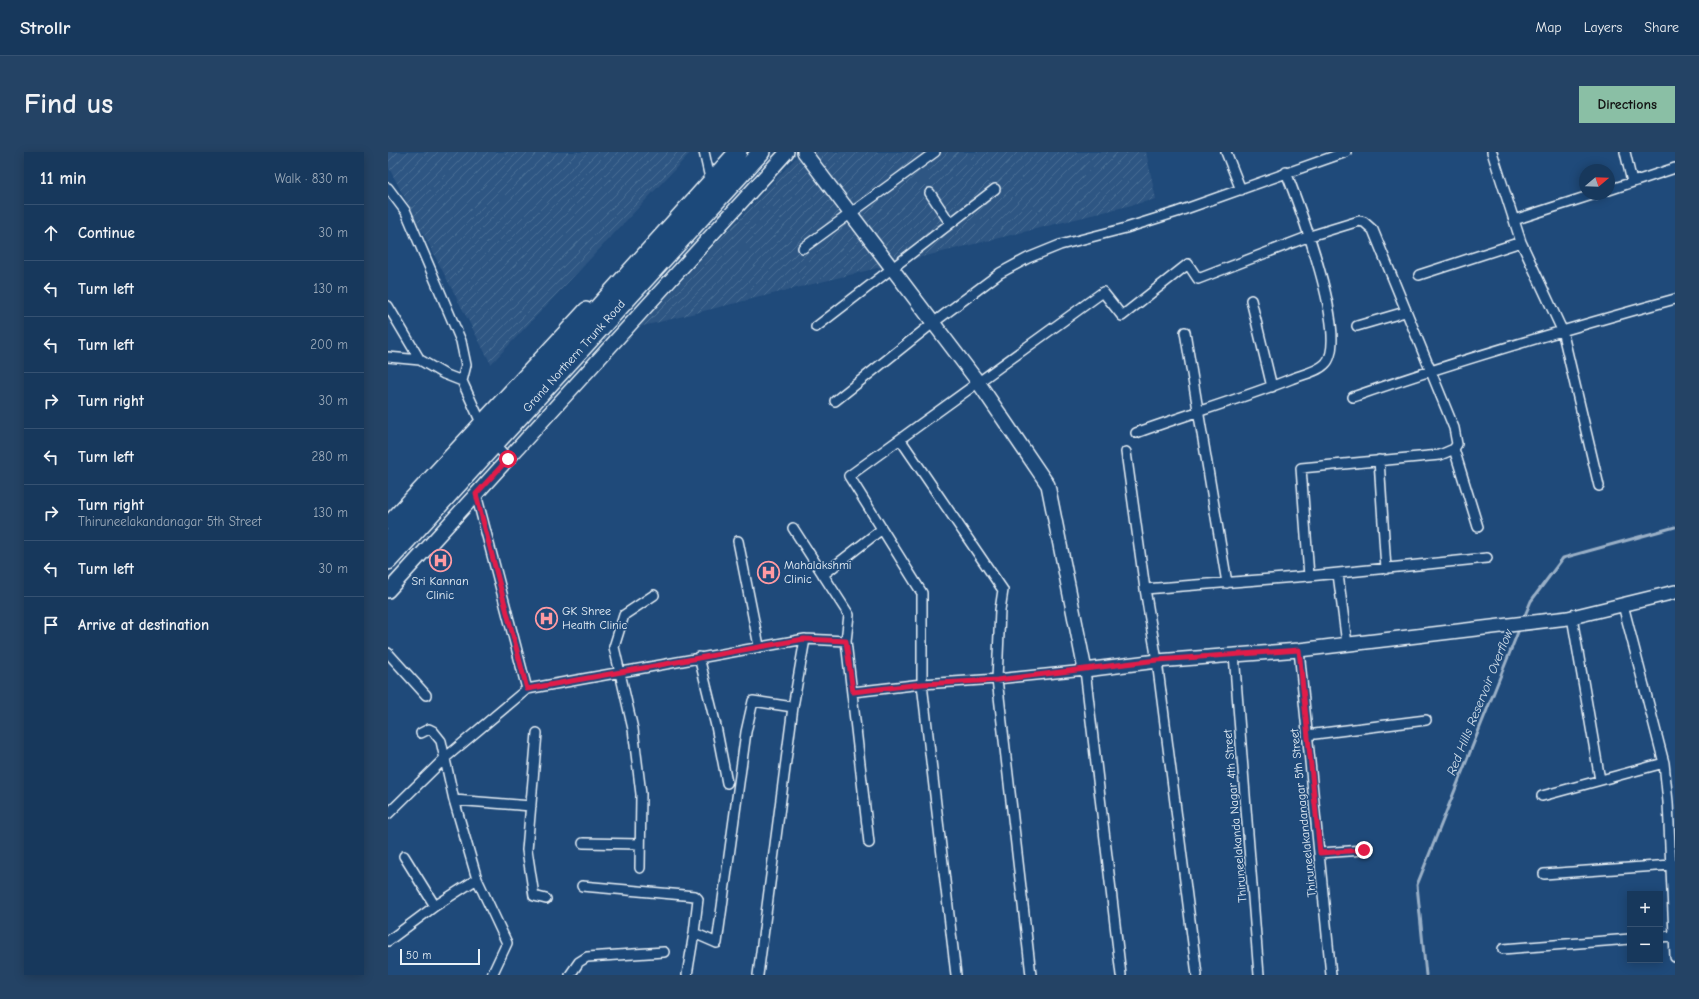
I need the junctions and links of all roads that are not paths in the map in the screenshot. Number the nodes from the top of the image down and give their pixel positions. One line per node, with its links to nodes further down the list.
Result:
1 (704, 152): 14 (street)
2 (728, 152): 14 (street)
3 (738, 152): 49 (highway, Grand Northern Trunk Road)
4 (761, 152): 49 (highway, Grand Northern Trunk Road)
5 (787, 152): 53 (street)
6 (804, 152): 22 (street)
7 (934, 152): 22 (street)
8 (1226, 152): 19 (street)
9 (1346, 152): 13 (street)
10 (1492, 152): 23 (street)
11 (1625, 152): 15 (street)
12 (1675, 168): 15 (street)
13 (1286, 172): 19 (street); 25 (street)
14 (709, 174): 49 (street)
15 (1632, 182): 17 (street)
16 (388, 188): 42 (street)
17 (1615, 188)
18 (995, 189): 24 (street)
19 (1241, 190): 34 (street)
20 (930, 193): 24 (street)
21 (1579, 199): 23 (street)
22 (851, 214): 27 (street); 28 (street)
23 (1514, 220): 26 (street)
24 (950, 223): 28 (street)
25 (1310, 236): 33 (street); 43 (street); 44 (street)
26 (1521, 242): 29 (street); 37 (street)
27 (803, 248)
28 (891, 268): 34 (street); 36 (street)
29 (1419, 275)
30 (1250, 300): 44 (street)
31 (1675, 300): 37 (street)
32 (388, 306): 40 (street)
33 (1406, 312): 35 (street); 41 (street)
34 (933, 323): 43 (street); 46 (street)
35 (1357, 326)
36 (816, 327)
37 (1562, 330): 41 (street); 55 (street)
38 (1185, 332): 47 (street)
39 (388, 357): 40 (street)
40 (420, 360): 42 (street)
41 (1431, 370): 45 (street); 51 (street)
42 (462, 381): 49 (street)
43 (978, 382): 50 (street); 85 (street)
44 (1272, 386): 47 (street)
45 (1353, 397)
46 (835, 401)
47 (1199, 410): 48 (street); 69 (street)
48 (1136, 433)
49 (487, 434): 53 (street); 57 (street); 61 (highway, Grand Northern Trunk Road); 64 (highway, Grand Northern Trunk Road)
50 (900, 439): 60 (street); 87 (street)
51 (1454, 449): 54 (street); 58 (street)
52 (1126, 452): 70 (street)
53 (508, 459): 56 (street)
54 (1379, 460): 65 (street); 68 (street)
55 (1599, 486)
56 (476, 494): 71 (street); 89 (street)
57 (388, 523)
58 (1478, 527)
59 (793, 528): 67 (street)
60 (882, 529): 67 (street); 88 (street)
61 (388, 541)
62 (738, 541): 79 (street)
63 (1487, 558): 65 (street)
64 (388, 562)
65 (1386, 569): 66 (street)
66 (1338, 574): 68 (street); 78 (street)
67 (823, 575): 77 (street)
68 (1309, 576): 69 (street)
69 (1227, 583): 70 (street)
70 (1145, 589): 84 (street)
71 (388, 591)
72 (1675, 592): 74 (street)
73 (654, 594): 86 (street)
74 (1623, 605): 75 (street); 98 (street)
75 (1570, 617): 78 (street); 99 (street)
76 (804, 639): 77 (street); 79 (street); 92 (street)
77 (846, 641): 90 (street)
78 (1347, 644): 80 (street)
79 (759, 646): 83 (street)
80 (1299, 650): 82 (street); 96 (street, Thiruneelakandanagar 5th Street)
81 (388, 653): 91 (street)
82 (1234, 654): 84 (street); 134 (street, Thiruneelakanda Nagar 4th Street)
83 (699, 657): 86 (street); 100 (street)
84 (1157, 660): 85 (street); 133 (street)
85 (1085, 670): 87 (street); 132 (street)
86 (618, 671): 89 (street); 107 (street)
87 (997, 680): 88 (street); 131 (street)
88 (922, 684): 90 (street); 130 (street)
89 (527, 689): 97 (street)
90 (853, 692): 106 (street)
91 (426, 695)
92 (793, 707): 118 (street); 129 (street)
93 (1426, 720): 96 (street)
94 (421, 733): 97 (street)
95 (537, 733): 103 (street)
96 (1307, 735): 109 (street, Thiruneelakandanagar 5th Street)
97 (445, 758): 102 (street); 104 (street)
98 (1664, 762): 99 (street); 112 (street)
99 (1600, 780): 101 (street)
100 (727, 783)
101 (1542, 796)
102 (454, 800): 103 (street); 114 (street)
103 (531, 806): 116 (street)
104 (388, 814)
105 (583, 843): 107 (street)
106 (870, 843)
107 (640, 844): 111 (street)
108 (1364, 850): 109 (street)
109 (1320, 853): 135 (street, Thiruneelakandanagar 5th Street)
110 (404, 856): 117 (street)
111 (640, 868)
112 (1672, 871): 113 (street); 119 (street)
113 (1544, 874)
114 (477, 879): 117 (street); 126 (street)
115 (582, 886): 118 (street)
116 (546, 899)
117 (435, 906): 122 (street)
118 (694, 933): 128 (street)
119 (1673, 936): 120 (street); 125 (street)
120 (1663, 937)
121 (1627, 939): 123 (street)
122 (388, 941)
123 (1503, 950)
124 (664, 952): 127 (street)
125 (1675, 957)
126 (492, 975)
127 (570, 975)
128 (688, 975)
129 (758, 975)
130 (956, 975)
131 (1031, 975)
132 (1121, 975)
133 (1197, 975)
134 (1260, 975)
135 (1331, 975)

